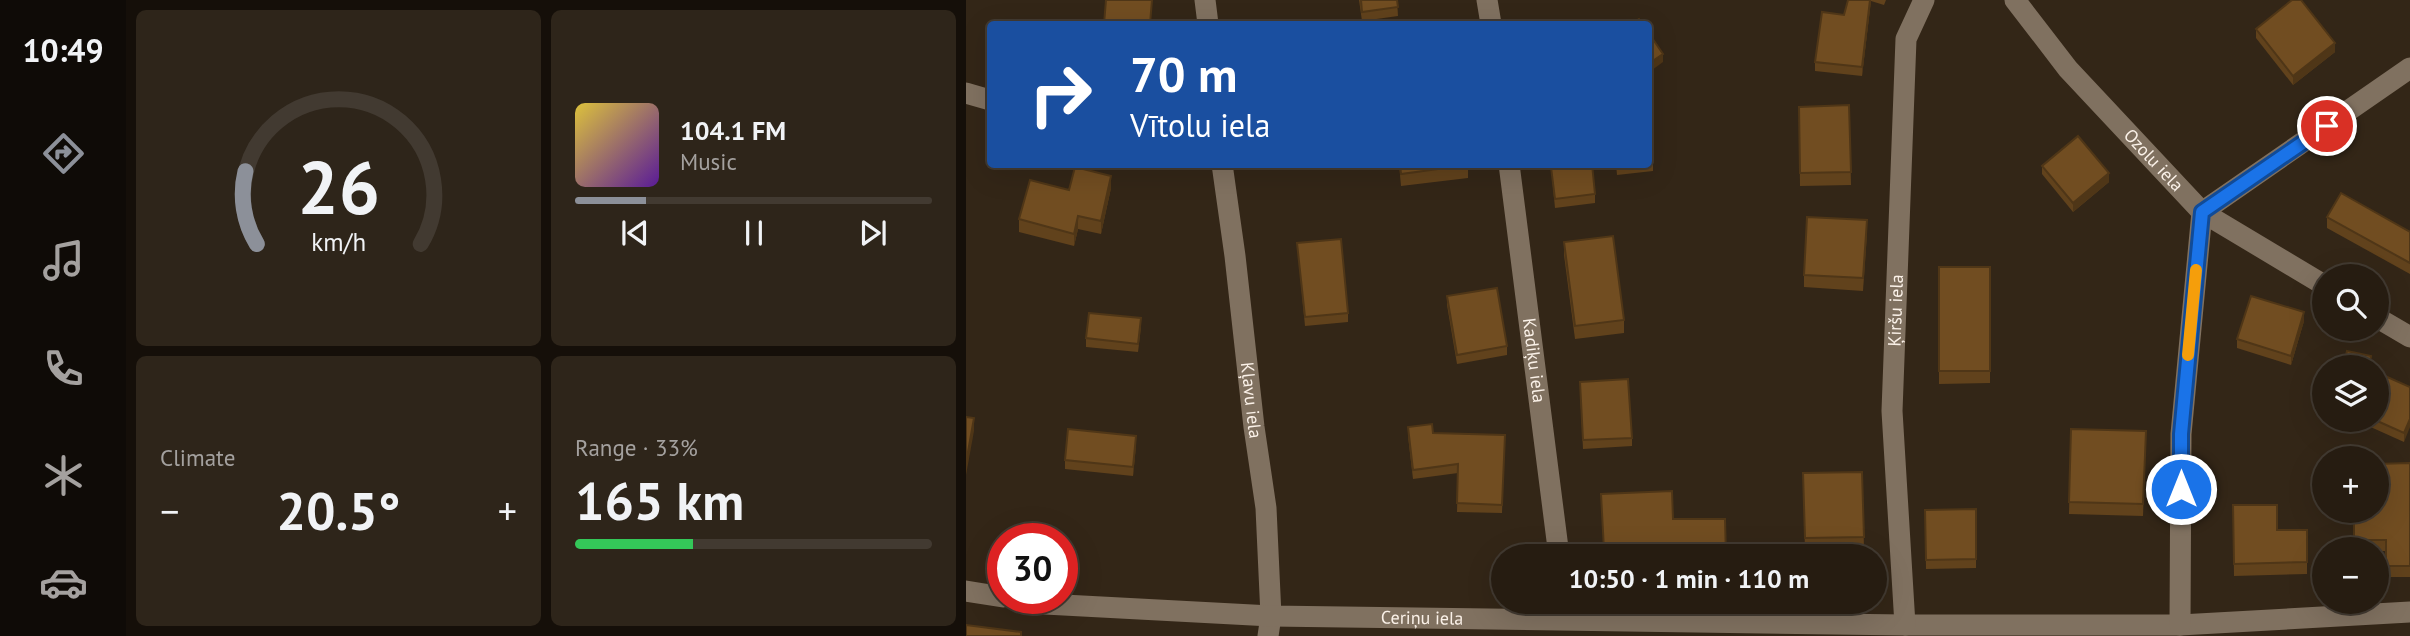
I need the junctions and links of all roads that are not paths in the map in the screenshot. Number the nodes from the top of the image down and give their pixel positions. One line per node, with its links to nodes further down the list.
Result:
1 (1205, 0): 5 (street)
2 (1487, 0): 6 (street)
3 (1924, 0): 23 (street, Ķiršu iela)
4 (2015, 0): 12 (street, Ozolu iela)
5 (1208, 21)
6 (1490, 21)
7 (2410, 68): 12 (street)
8 (966, 93): 9 (street)
9 (987, 99)
10 (1223, 168): 25 (street, Kļavu iela)
11 (1509, 168): 16 (street, Kadiķu iela)
12 (2202, 212): 13 (street, Ozolu iela); 24 (street)
13 (2312, 278)
14 (2389, 325): 15 (street)
15 (2410, 337)
16 (1557, 544)
17 (966, 591): 18 (street)
18 (987, 594)
19 (1078, 607): 25 (street, Ceriņu iela)
20 (2410, 612): 24 (street, Ceriņu iela)
21 (1507, 614): 25 (street, Ceriņu iela)
22 (1639, 614): 23 (street, Ceriņu iela)
23 (1905, 625): 24 (street, Ceriņu iela)
24 (2180, 625)
25 (1270, 626)

